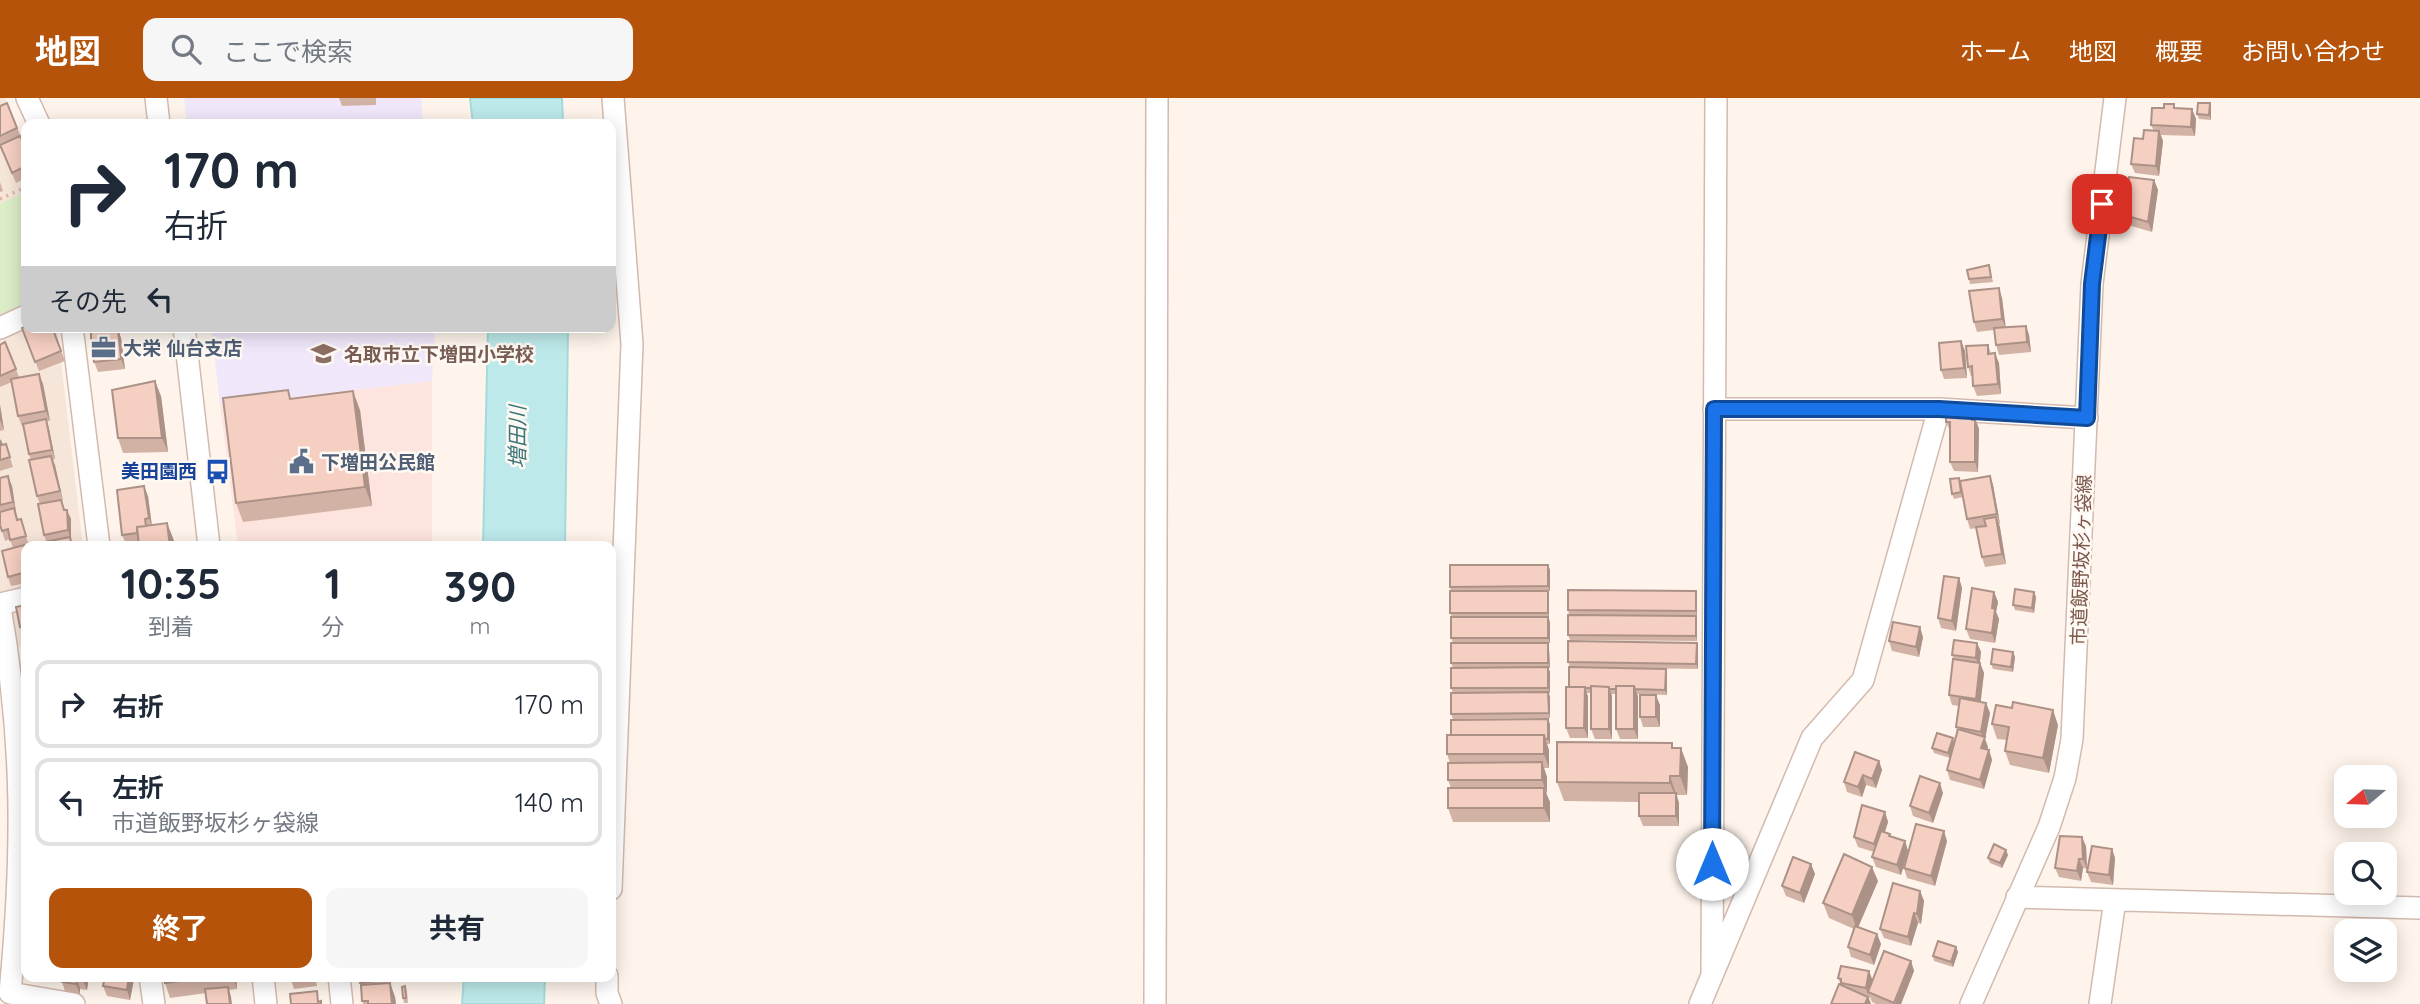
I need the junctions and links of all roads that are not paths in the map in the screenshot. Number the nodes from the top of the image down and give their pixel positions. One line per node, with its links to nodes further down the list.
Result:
1 (27, 98): 7 (street)
2 (156, 98): 8 (street)
3 (613, 98): 9 (street)
4 (1157, 98): 38 (street)
5 (1716, 98): 15 (street)
6 (2115, 98): 17 (street, 市道飯野坂杉ヶ袋線)
7 (37, 119)
8 (158, 119)
9 (615, 119)
10 (616, 137): 24 (street)
11 (21, 318): 12 (street)
12 (0, 328)
13 (73, 333): 18 (street)
14 (185, 333): 19 (street)
15 (1714, 409): 16 (street); 28 (street)
16 (1939, 409): 17 (street); 28 (street)
17 (2087, 418): 25 (street, 市道飯野坂杉ヶ袋線)
18 (98, 541)
19 (208, 541)
20 (21, 600): 21 (street)
21 (0, 606): 22 (street)
22 (12, 669): 23 (street)
23 (15, 735): 33 (street)
24 (616, 759)
25 (2017, 897): 26 (street); 40 (street, 市道飯野坂杉ヶ袋線)
26 (2115, 900): 27 (street); 41 (street)
27 (2420, 908)
28 (1712, 974): 39 (street)
29 (151, 982): 34 (street)
30 (263, 982): 35 (street)
31 (340, 982): 36 (street)
32 (607, 982): 37 (street)
33 (74, 1004)
34 (154, 1004)
35 (266, 1004)
36 (342, 1004)
37 (611, 1004)
38 (1155, 1004)
39 (1700, 1004)
40 (1971, 1004)
41 (2100, 1004)

